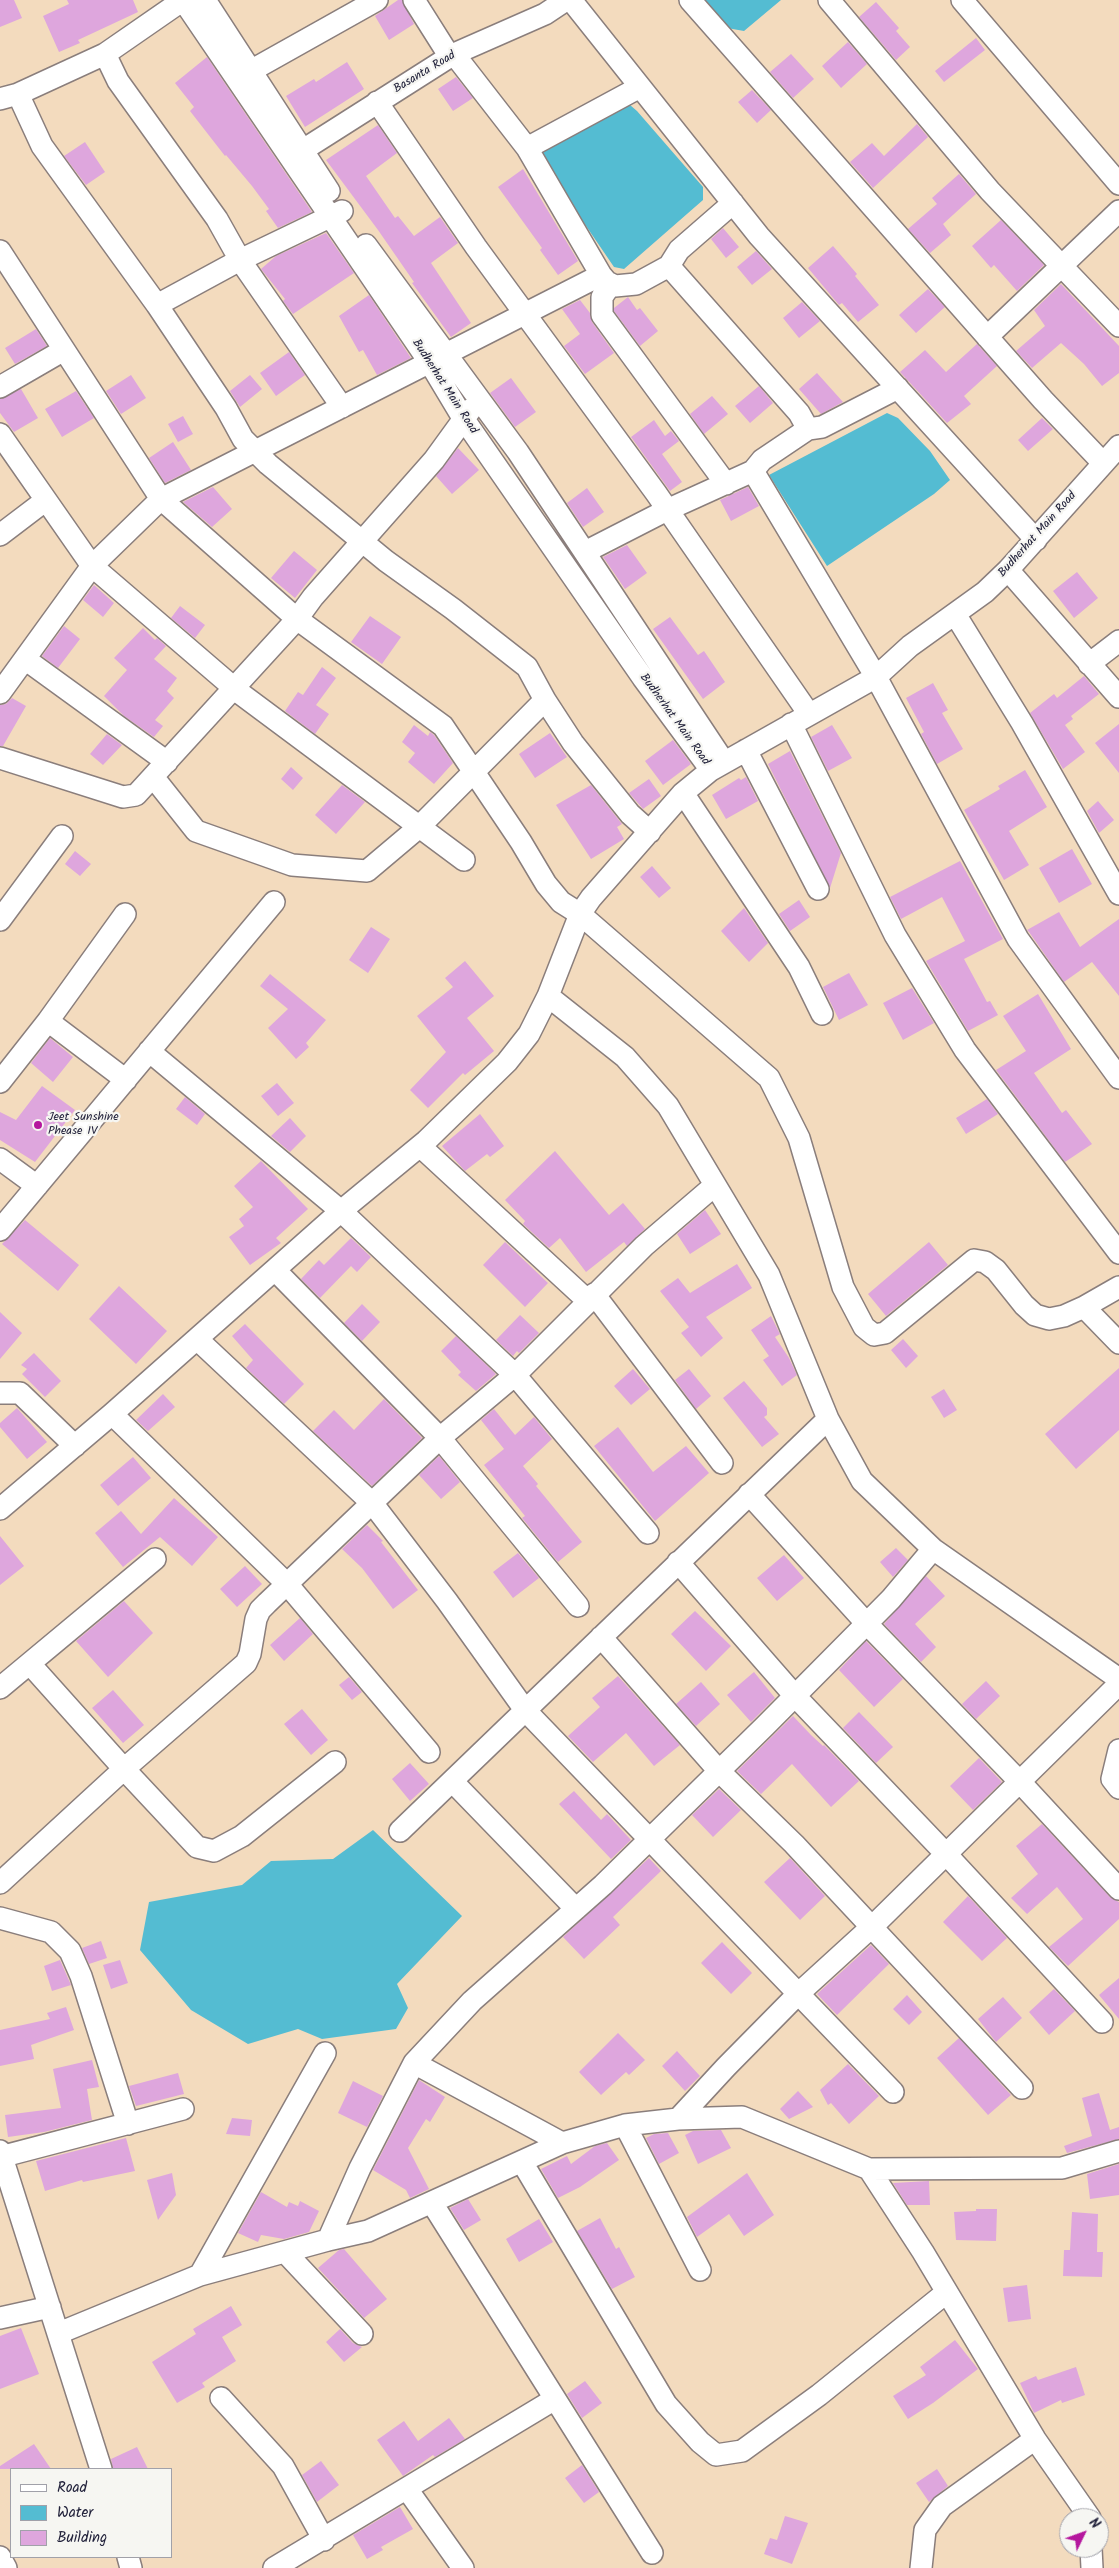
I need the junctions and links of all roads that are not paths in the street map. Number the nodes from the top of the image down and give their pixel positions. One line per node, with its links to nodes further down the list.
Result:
1 (183, 0): 11 (street); 13 (street, Budherhat Main Road)
2 (206, 0): 13 (street, Budherhat Main Road)
3 (377, 0): 13 (street)
4 (414, 0): 12 (street)
5 (566, 0): 10 (street, Basanta Road)
6 (571, 0): 14 (street)
7 (690, 0): 31 (street)
8 (829, 0): 26 (street)
9 (962, 0): 19 (street)
10 (540, 7): 12 (street, Basanta Road)
11 (105, 54): 15 (street); 24 (street)
12 (452, 56): 16 (street, Basanta Road); 17 (street)
13 (243, 76): 18 (street, Budherhat Main Road)
14 (640, 86): 17 (street); 20 (street)
15 (9, 96): 28 (street)
16 (377, 102): 18 (street, Basanta Road); 29 (street)
17 (527, 148): 27 (street)
18 (297, 155): 22 (street, Budherhat Main Road)
19 (1119, 184)
20 (733, 203): 25 (street); 35 (street)
21 (1119, 211): 26 (street)
22 (336, 214): 24 (street); 33 (street, Budherhat Main Road)
23 (0, 251): 32 (street)
24 (240, 260): 28 (street); 37 (street)
25 (669, 266): 27 (street); 39 (street)
26 (1062, 267): 30 (street); 31 (street)
27 (606, 280): 29 (street); 45 (street)
28 (157, 305): 42 (street)
29 (524, 314): 33 (street); 48 (street)
30 (1119, 326)
31 (987, 336): 43 (street)
32 (64, 350): 34 (street); 46 (street)
33 (438, 358): 36 (street, Budherhat Main Road); 37 (street); 38 (street, Budherhat Main Road)
34 (0, 388)
35 (898, 388): 39 (street); 50 (street)
36 (479, 399): 38 (street); 52 (street, Budherhat Main Road)
37 (342, 407): 42 (street)
38 (463, 418): 51 (street); 68 (street, Budherhat Main Road)
39 (808, 429): 44 (street)
40 (0, 434): 47 (street)
41 (1119, 446): 43 (street, Budherhat Main Road)
42 (256, 452): 46 (street); 51 (street)
43 (1104, 463): 50 (street, Budherhat Main Road)
44 (754, 471): 45 (street); 60 (street)
45 (726, 484): 48 (street)
46 (161, 499): 53 (street); 56 (street)
47 (46, 500): 49 (street); 53 (street)
48 (667, 510): 52 (street); 65 (street)
49 (0, 534)
50 (1036, 540): 54 (street, Budherhat Main Road)
51 (362, 541): 56 (street); 64 (street)
52 (585, 552): 68 (street, Budherhat Main Road)
53 (92, 566): 58 (street); 61 (street)
54 (1008, 570): 55 (street, Budherhat Main Road); 59 (street)
55 (955, 614): 60 (street, Budherhat Main Road); 77 (street)
56 (297, 619): 61 (street); 70 (street)
57 (1119, 641): 59 (street)
58 (25, 659): 62 (street); 69 (street)
59 (1089, 664): 63 (street)
60 (876, 677): 65 (street, Budherhat Main Road); 86 (street)
61 (233, 688): 69 (street); 72 (street)
62 (0, 694)
63 (1119, 697)
64 (545, 700): 70 (street); 73 (street)
65 (800, 719): 66 (street, Budherhat Main Road); 95 (street)
66 (746, 750): 68 (street, Budherhat Main Road); 76 (street)
67 (0, 758): 69 (street)
68 (717, 766): 71 (street, Budherhat Main Road)
69 (160, 770): 72 (street)
70 (473, 770): 72 (street); 80 (street)
71 (683, 793): 73 (street, Budherhat Main Road); 83 (street)
72 (418, 828): 75 (street)
73 (650, 832): 80 (street, Budherhat Main Road)
74 (62, 836): 81 (street)
75 (464, 860)
76 (818, 888)
77 (1119, 894)
78 (274, 902): 85 (street)
79 (125, 914): 84 (street)
80 (580, 914): 82 (street, Budherhat Main Road); 99 (street)
81 (0, 920)
82 (548, 996): 89 (street, Budherhat Main Road); 92 (street)
83 (822, 1014)
84 (48, 1021): 87 (street); 88 (street)
85 (149, 1051): 87 (street); 93 (street)
86 (1119, 1078)
87 (126, 1080): 91 (street)
88 (0, 1082)
89 (420, 1146): 93 (street, Budherhat Main Road); 98 (street)
90 (0, 1159): 91 (street)
91 (36, 1186): 94 (street)
92 (714, 1186): 98 (street); 105 (street)
93 (341, 1211): 96 (street, Budherhat Main Road); 102 (street)
94 (0, 1230)
95 (1119, 1253)
96 (275, 1270): 100 (street, Budherhat Main Road); 106 (street)
97 (1119, 1287): 99 (street)
98 (591, 1298): 102 (street); 108 (street)
99 (1084, 1307): 101 (street)
100 (197, 1339): 104 (street, Budherhat Main Road); 110 (street)
101 (1119, 1343)
102 (516, 1375): 106 (street); 112 (street)
103 (0, 1393): 107 (street)
104 (112, 1414): 107 (street, Budherhat Main Road); 116 (street)
105 (828, 1419): 109 (street); 113 (street)
106 (440, 1438): 110 (street); 117 (street)
107 (75, 1446): 111 (street, Budherhat Main Road)
108 (722, 1463)
109 (749, 1494): 115 (street); 118 (street)
110 (373, 1504): 116 (street); 125 (street)
111 (0, 1509)
112 (648, 1533)
113 (933, 1550): 118 (street); 121 (street)
114 (155, 1559): 120 (street)
115 (678, 1562): 119 (street); 124 (street)
116 (287, 1584): 127 (street); 129 (street)
117 (578, 1606)
118 (867, 1624): 124 (street); 132 (street)
119 (600, 1637): 125 (street); 130 (street)
120 (30, 1664): 123 (street); 129 (street)
121 (1119, 1679)
122 (1119, 1684): 132 (street)
123 (0, 1688)
124 (795, 1696): 130 (street); 136 (street)
125 (525, 1710): 131 (street); 135 (street)
126 (1119, 1750): 133 (street)
127 (429, 1752)
128 (335, 1762): 129 (street)
129 (124, 1769): 137 (street)
130 (719, 1770): 135 (street); 141 (street)
131 (452, 1780): 134 (street); 139 (street)
132 (1020, 1782): 136 (street); 138 (street)
133 (1119, 1788)
134 (400, 1831)
135 (648, 1840): 139 (street); 142 (street)
136 (946, 1854): 141 (street); 143 (street)
137 (0, 1883)
138 (1119, 1889)
139 (576, 1909): 145 (street)
140 (0, 1918): 150 (street)
141 (870, 1928): 142 (street); 146 (street)
142 (798, 1994): 147 (street); 149 (street)
143 (1102, 2022)
144 (325, 2053): 161 (street)
145 (414, 2063): 152 (street); 158 (street)
146 (1022, 2088)
147 (893, 2092)
148 (183, 2109): 150 (street)
149 (678, 2119): 151 (street); 156 (street)
150 (128, 2124): 154 (street)
151 (625, 2125): 152 (street); 160 (street)
152 (562, 2143): 155 (street)
153 (1119, 2151): 156 (street)
154 (1, 2155): 163 (street)
155 (522, 2162): 157 (street); 162 (street)
156 (869, 2169): 162 (street)
157 (432, 2203): 158 (street); 168 (street)
158 (328, 2240): 159 (street)
159 (286, 2253): 161 (street); 166 (street)
160 (700, 2270)
161 (200, 2275): 165 (street)
162 (947, 2292): 169 (street)
163 (50, 2307): 164 (street); 165 (street)
164 (0, 2318)
165 (58, 2333): 170 (street)
166 (362, 2334)
167 (221, 2398): 173 (street)
168 (555, 2399): 171 (street); 174 (street)
169 (1036, 2439): 172 (street); 179 (street)
170 (100, 2468)
171 (407, 2489): 173 (street); 178 (street)
172 (1083, 2508)
173 (324, 2540): 177 (street)
174 (652, 2552)
175 (0, 2557): 176 (street)
176 (6, 2568)
177 (274, 2568)
178 (463, 2568)
179 (921, 2568)

